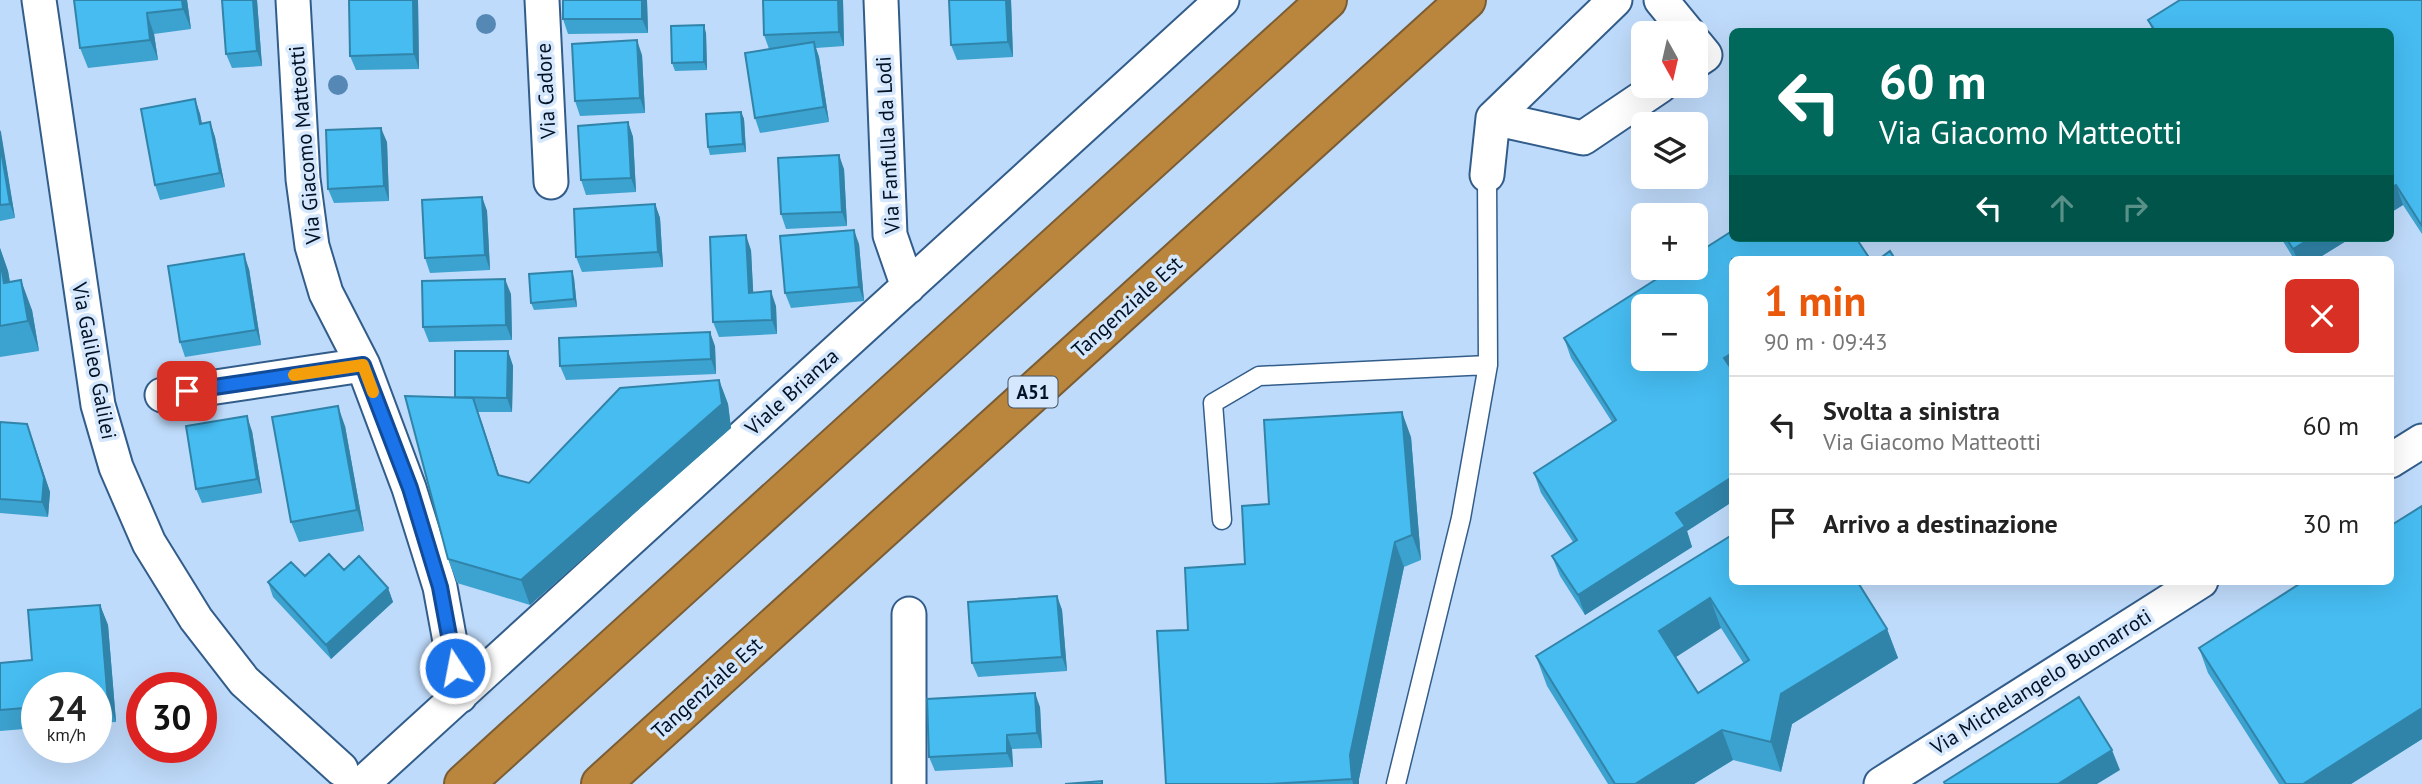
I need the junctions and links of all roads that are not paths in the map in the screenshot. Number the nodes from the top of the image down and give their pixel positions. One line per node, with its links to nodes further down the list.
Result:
1 (39, 0): 25 (street, Via Galileo Galilei)
2 (293, 0): 16 (street, Via Giacomo Matteotti)
3 (542, 0): 14 (street, Via Cadore)
4 (881, 0): 15 (street, Via Fanfulla da Lodi)
5 (1222, 0): 15 (street, Viale Brianza)
6 (1326, 0): 26 (highway)
7 (1465, 0): 27 (highway, Tangenziale Est / A51)
8 (1615, 0): 12 (street)
9 (1661, 0): 10 (street)
10 (1678, 21)
11 (1642, 98): 12 (street)
12 (1493, 118): 13 (street)
13 (1487, 175): 17 (lane)
14 (551, 183)
15 (908, 287): 24 (street, Viale Brianza)
16 (363, 365): 18 (street); 24 (street, Via Giacomo Matteotti)
17 (1488, 365): 21 (lane); 29 (lane)
18 (162, 395)
19 (2422, 440): 20 (street)
20 (2394, 458)
21 (1222, 520)
22 (2195, 585): 30 (street, Via Michelangelo Buonarroti)
23 (909, 614): 28 (street)
24 (460, 696): 25 (street, Viale Brianza)
25 (352, 777)
26 (464, 784)
27 (601, 784)
28 (909, 784)
29 (1396, 784)
30 (1881, 784)

